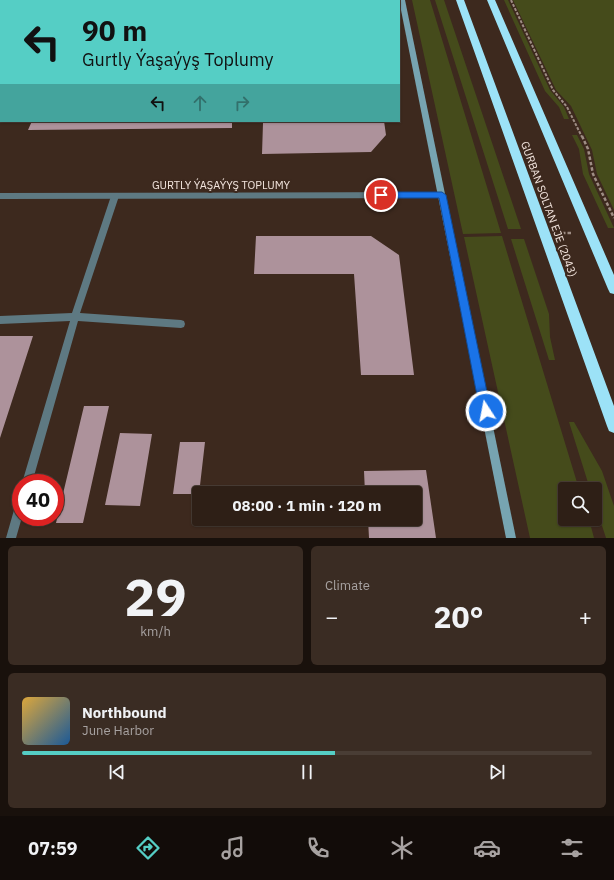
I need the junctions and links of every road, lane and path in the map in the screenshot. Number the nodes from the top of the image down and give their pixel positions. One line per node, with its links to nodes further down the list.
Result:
1 (402, 0): 5 (street)
2 (460, 0): 15 (highway, GURBAN SOLTAN EJE (2043))
3 (491, 0): 11 (highway)
4 (511, 0): 8 (path)
5 (442, 195): 7 (street, GURTLY ÝAŞAÝYŞ TOPLUMY); 19 (street)
6 (0, 196): 7 (street, GURTLY ÝAŞAÝYŞ TOPLUMY)
7 (115, 196): 12 (street)
8 (614, 218)
9 (562, 233): 10 (path)
10 (572, 233)
11 (614, 289)
12 (75, 317): 13 (street); 14 (street); 16 (street)
13 (0, 320)
14 (180, 324)
15 (614, 426)
16 (30, 474)
17 (14, 526): 18 (street)
18 (11, 538)
19 (512, 538)

